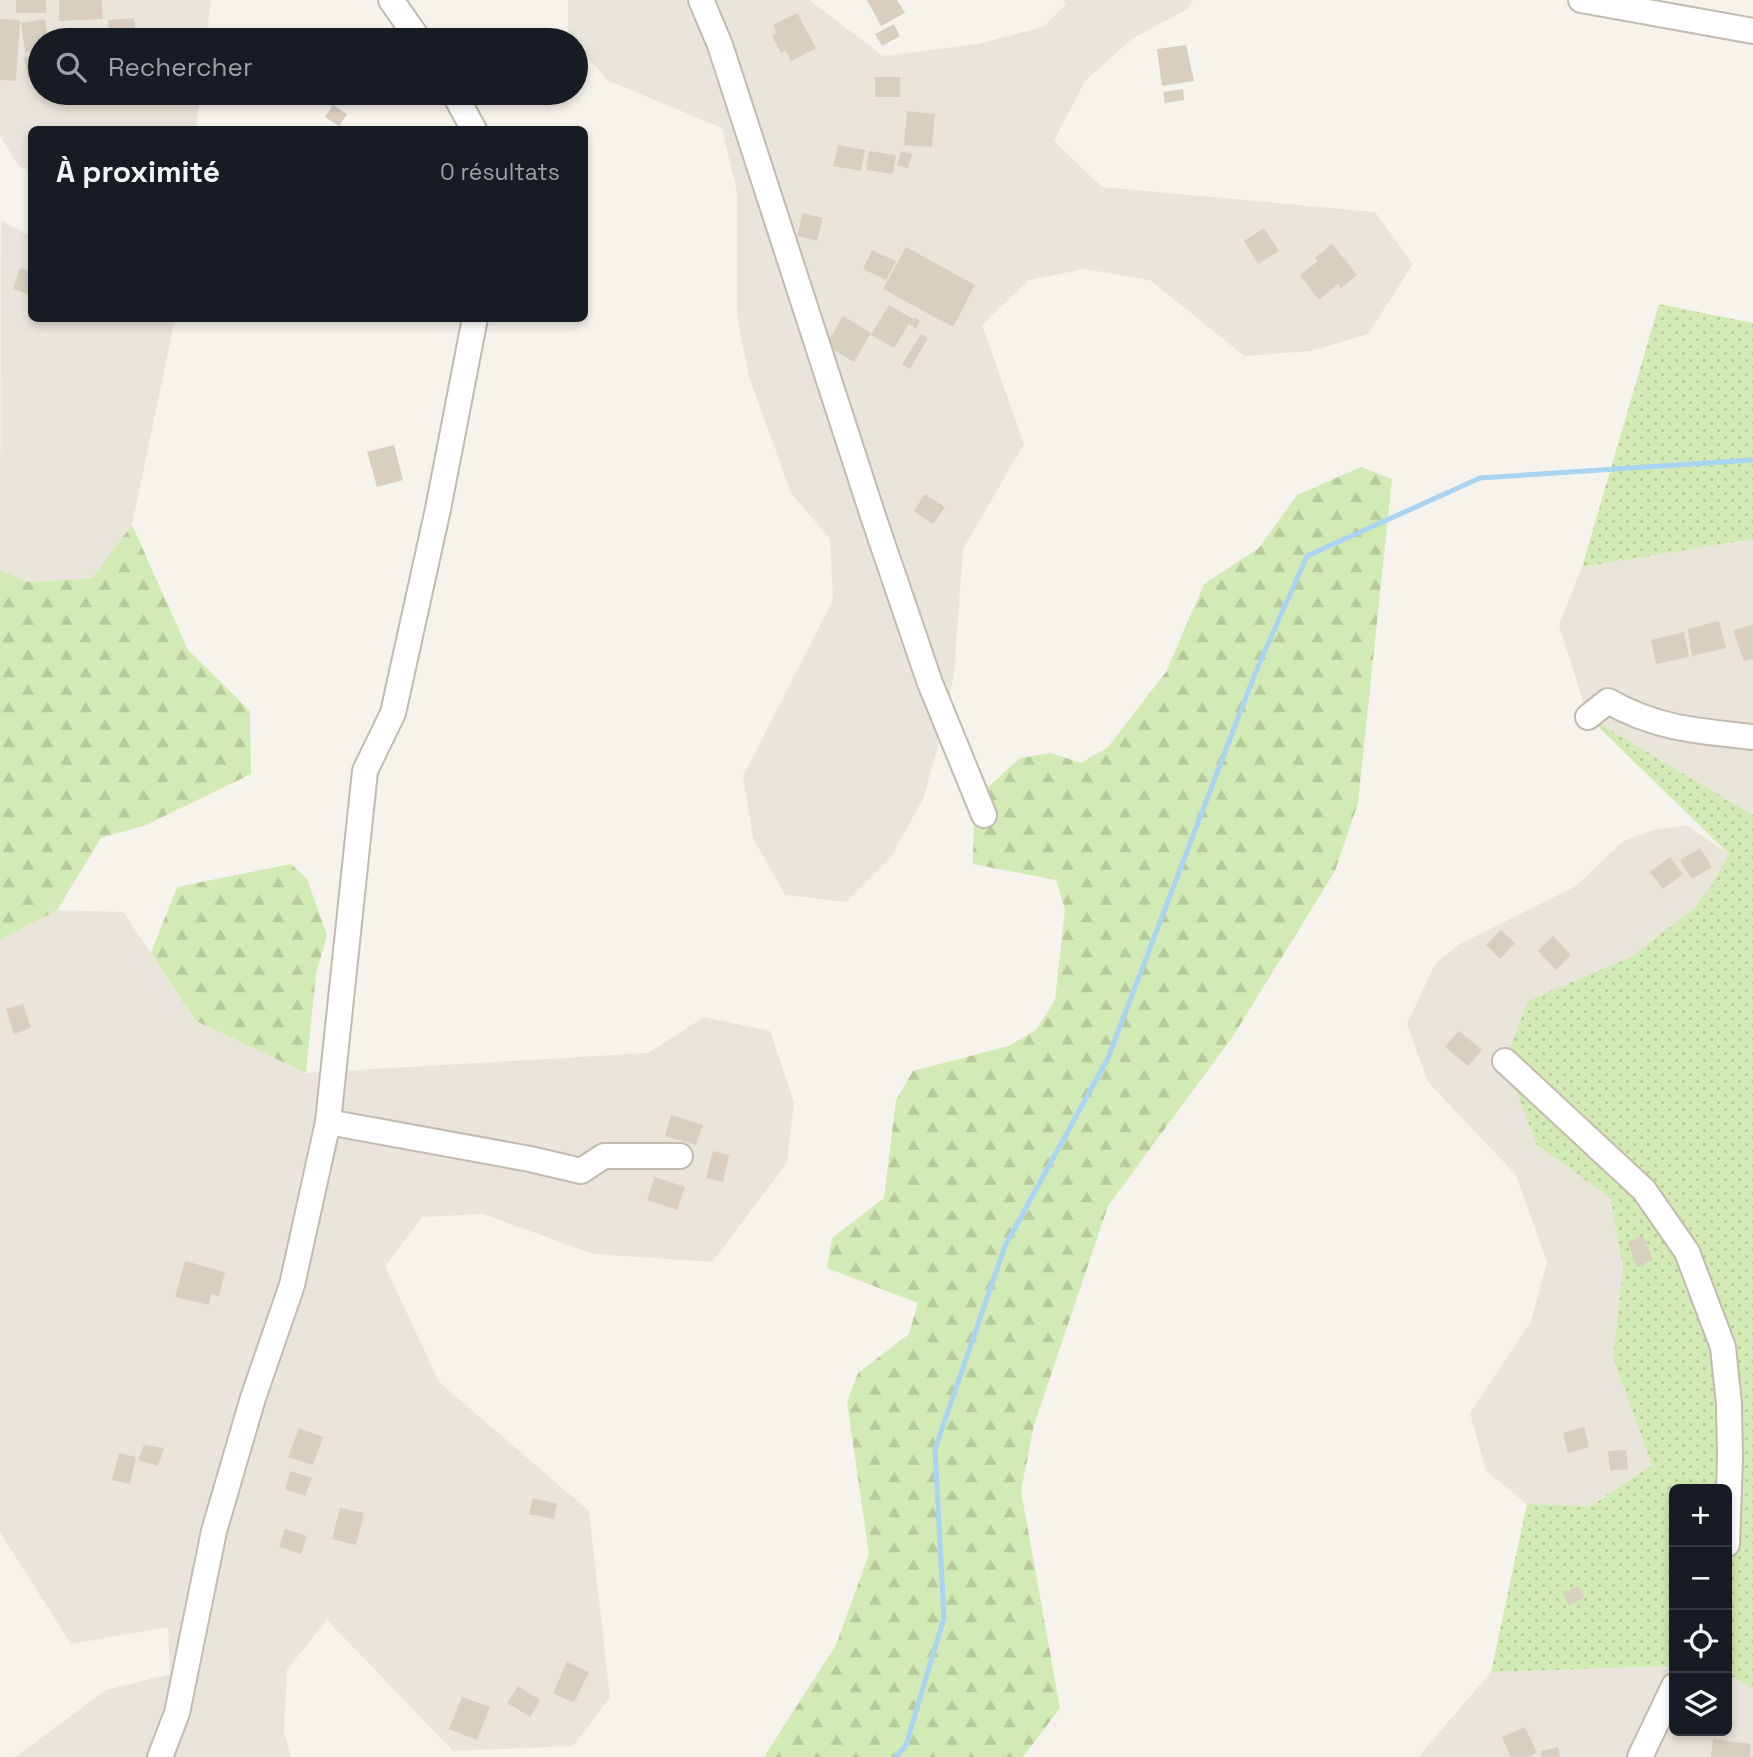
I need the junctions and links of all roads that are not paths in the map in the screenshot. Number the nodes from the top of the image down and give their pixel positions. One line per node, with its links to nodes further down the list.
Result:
1 (391, 0): 4 (street)
2 (701, 0): 11 (street)
3 (1581, 0): 5 (street)
4 (411, 28)
5 (1753, 31)
6 (460, 105): 7 (street)
7 (472, 126)
8 (474, 322): 13 (street)
9 (1588, 717): 10 (street)
10 (1753, 737)
11 (984, 815)
12 (1506, 1061): 15 (street)
13 (328, 1122): 14 (street); 17 (street)
14 (680, 1156)
15 (1729, 1484)
16 (1669, 1696): 18 (street)
17 (160, 1757)
18 (1640, 1757)

